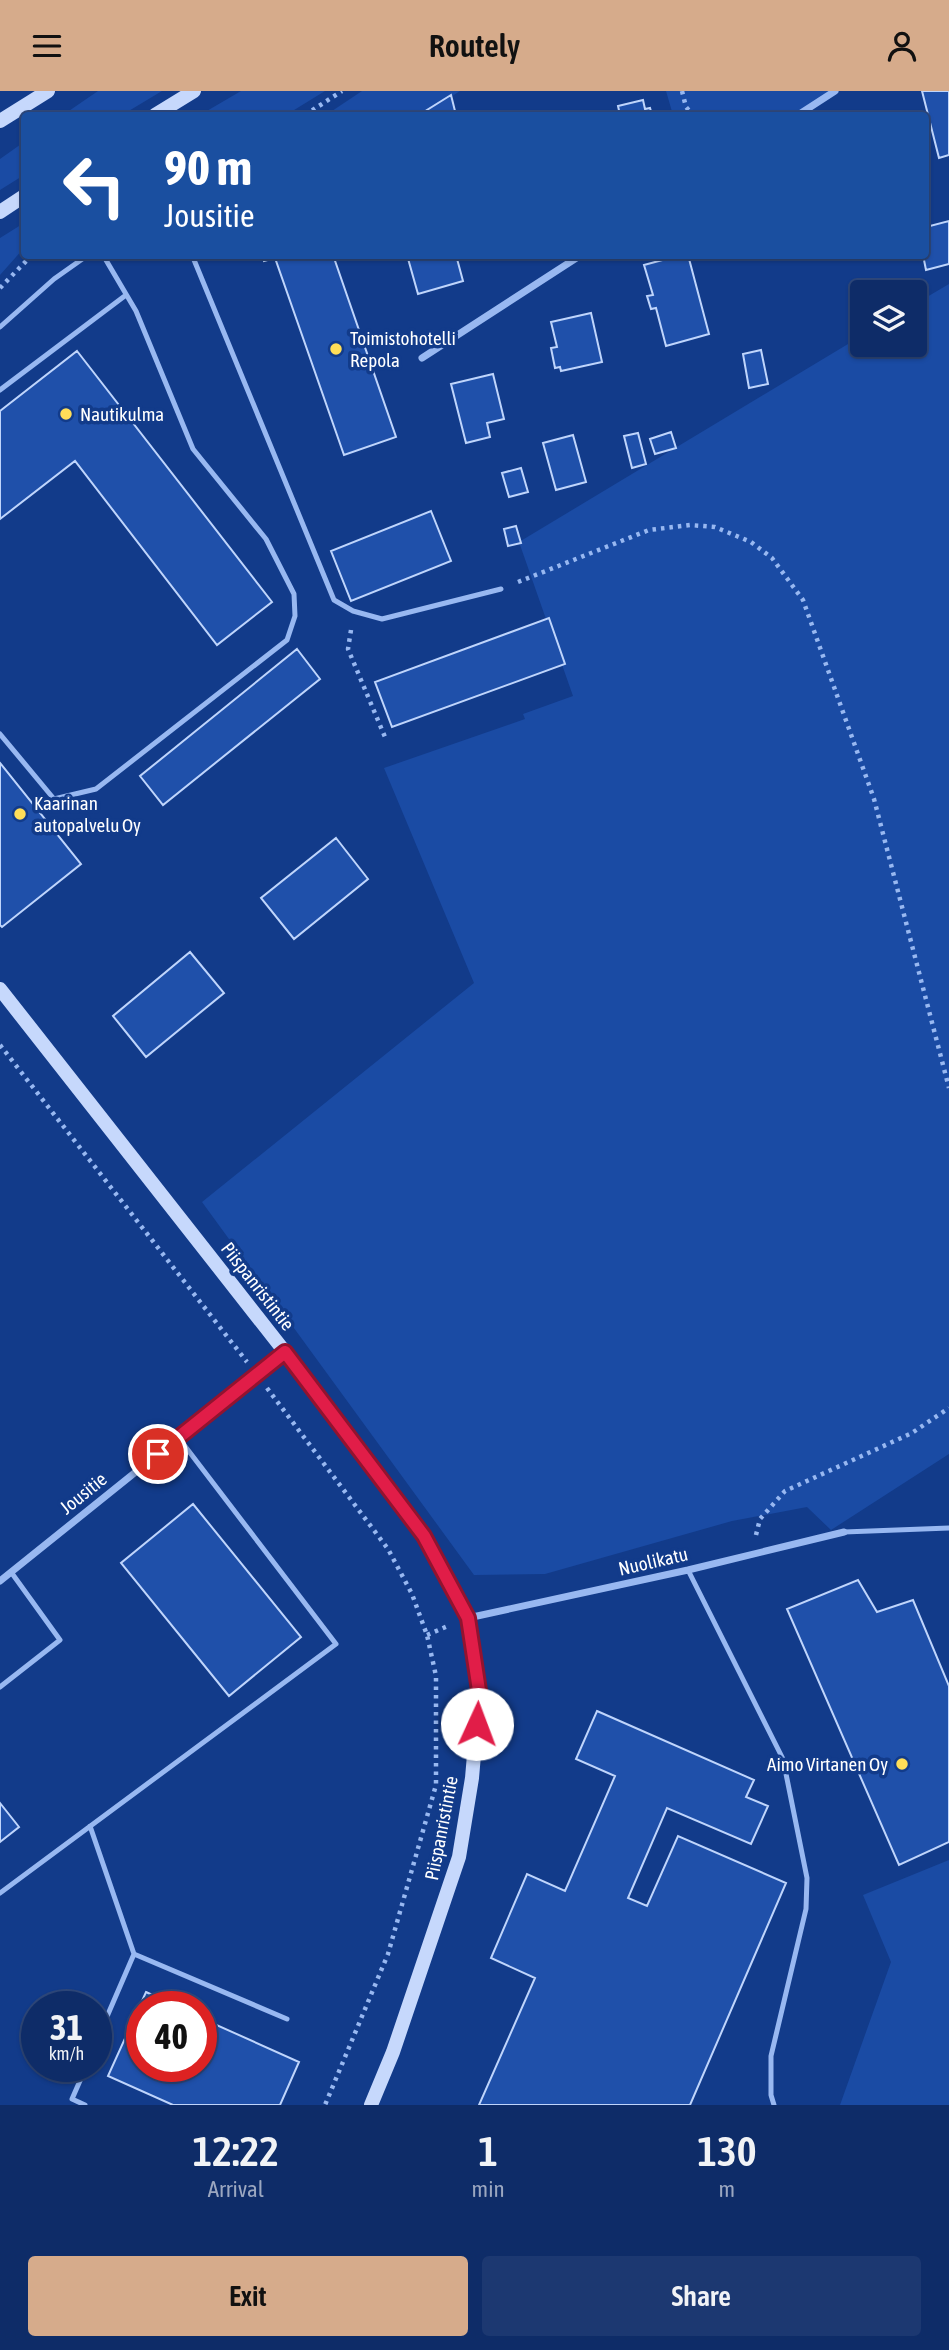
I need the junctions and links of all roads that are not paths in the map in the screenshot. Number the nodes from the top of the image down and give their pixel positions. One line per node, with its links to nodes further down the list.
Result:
1 (48, 91): 6 (street)
2 (194, 91): 4 (street)
3 (835, 91): 5 (street)
4 (160, 112)
5 (803, 112)
6 (0, 121)
7 (21, 198): 8 (street)
8 (0, 212)
9 (82, 259): 14 (lane)
10 (105, 259): 13 (lane)
11 (194, 259): 17 (lane)
12 (575, 259): 15 (street)
13 (126, 295): 16 (lane); 18 (lane)
14 (0, 327)
15 (422, 358)
16 (0, 390)
17 (501, 589)
18 (0, 734)
19 (0, 989): 20 (street, Piispanristintie)
20 (285, 1352): 21 (street, Jousitie); 27 (street, Piispanristintie)
21 (178, 1437): 25 (street, Jousitie); 29 (lane)
22 (949, 1528): 23 (lane)
23 (844, 1532): 24 (street, Nuolikatu)
24 (688, 1570): 27 (street, Nuolikatu); 37 (lane)
25 (11, 1572): 26 (street, Jousitie); 28 (lane)
26 (0, 1581)
27 (468, 1618): 36 (street, Piispanristintie)
28 (0, 1687)
29 (90, 1826): 30 (lane); 31 (lane)
30 (0, 1893)
31 (134, 1954): 32 (lane); 33 (lane)
32 (112, 2005)
33 (287, 2019)
34 (79, 2082): 35 (lane)
35 (85, 2105)
36 (371, 2105)
37 (774, 2105)

